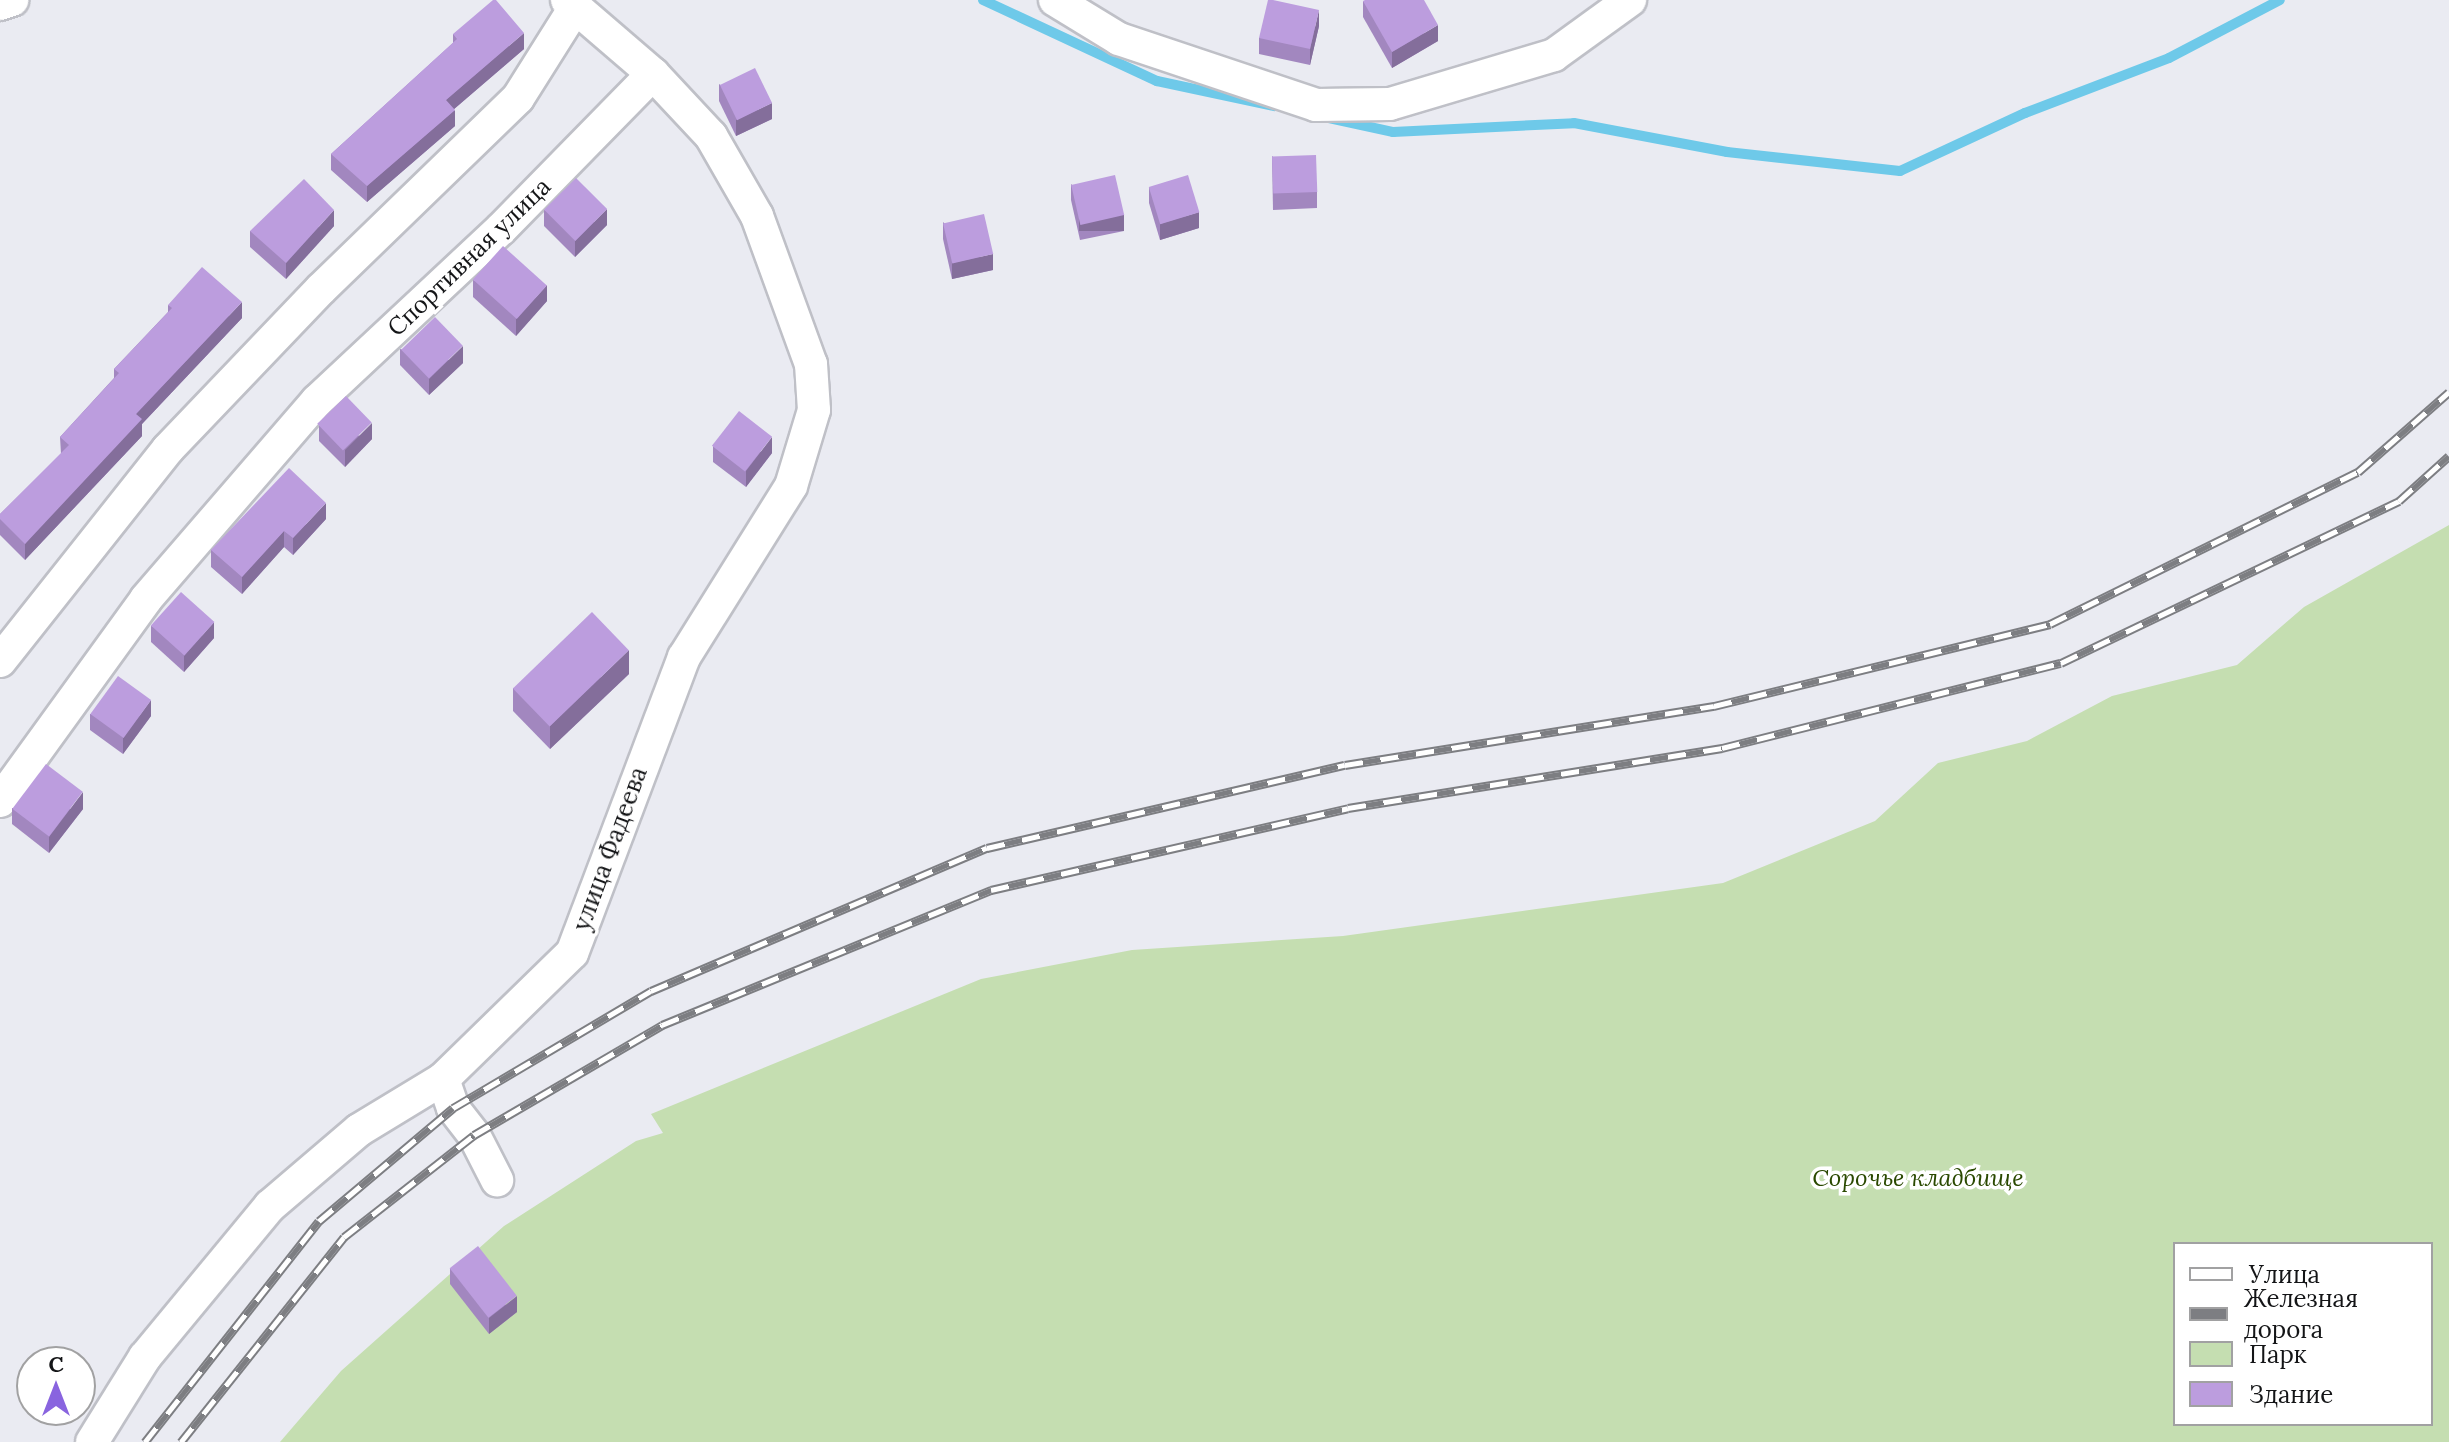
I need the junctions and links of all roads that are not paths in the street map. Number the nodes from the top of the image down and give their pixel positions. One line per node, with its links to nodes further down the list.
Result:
1 (12, 0): 4 (street)
2 (1055, 0): 3 (street)
3 (1630, 0)
4 (0, 4)
5 (570, 4): 6 (street); 7 (street)
6 (653, 74): 8 (street, Спортивная улица); 9 (street, улица Фадеева)
7 (0, 661)
8 (0, 801)
9 (443, 1079): 10 (street); 11 (street, улица Фадеева)
10 (497, 1180)
11 (92, 1442)

